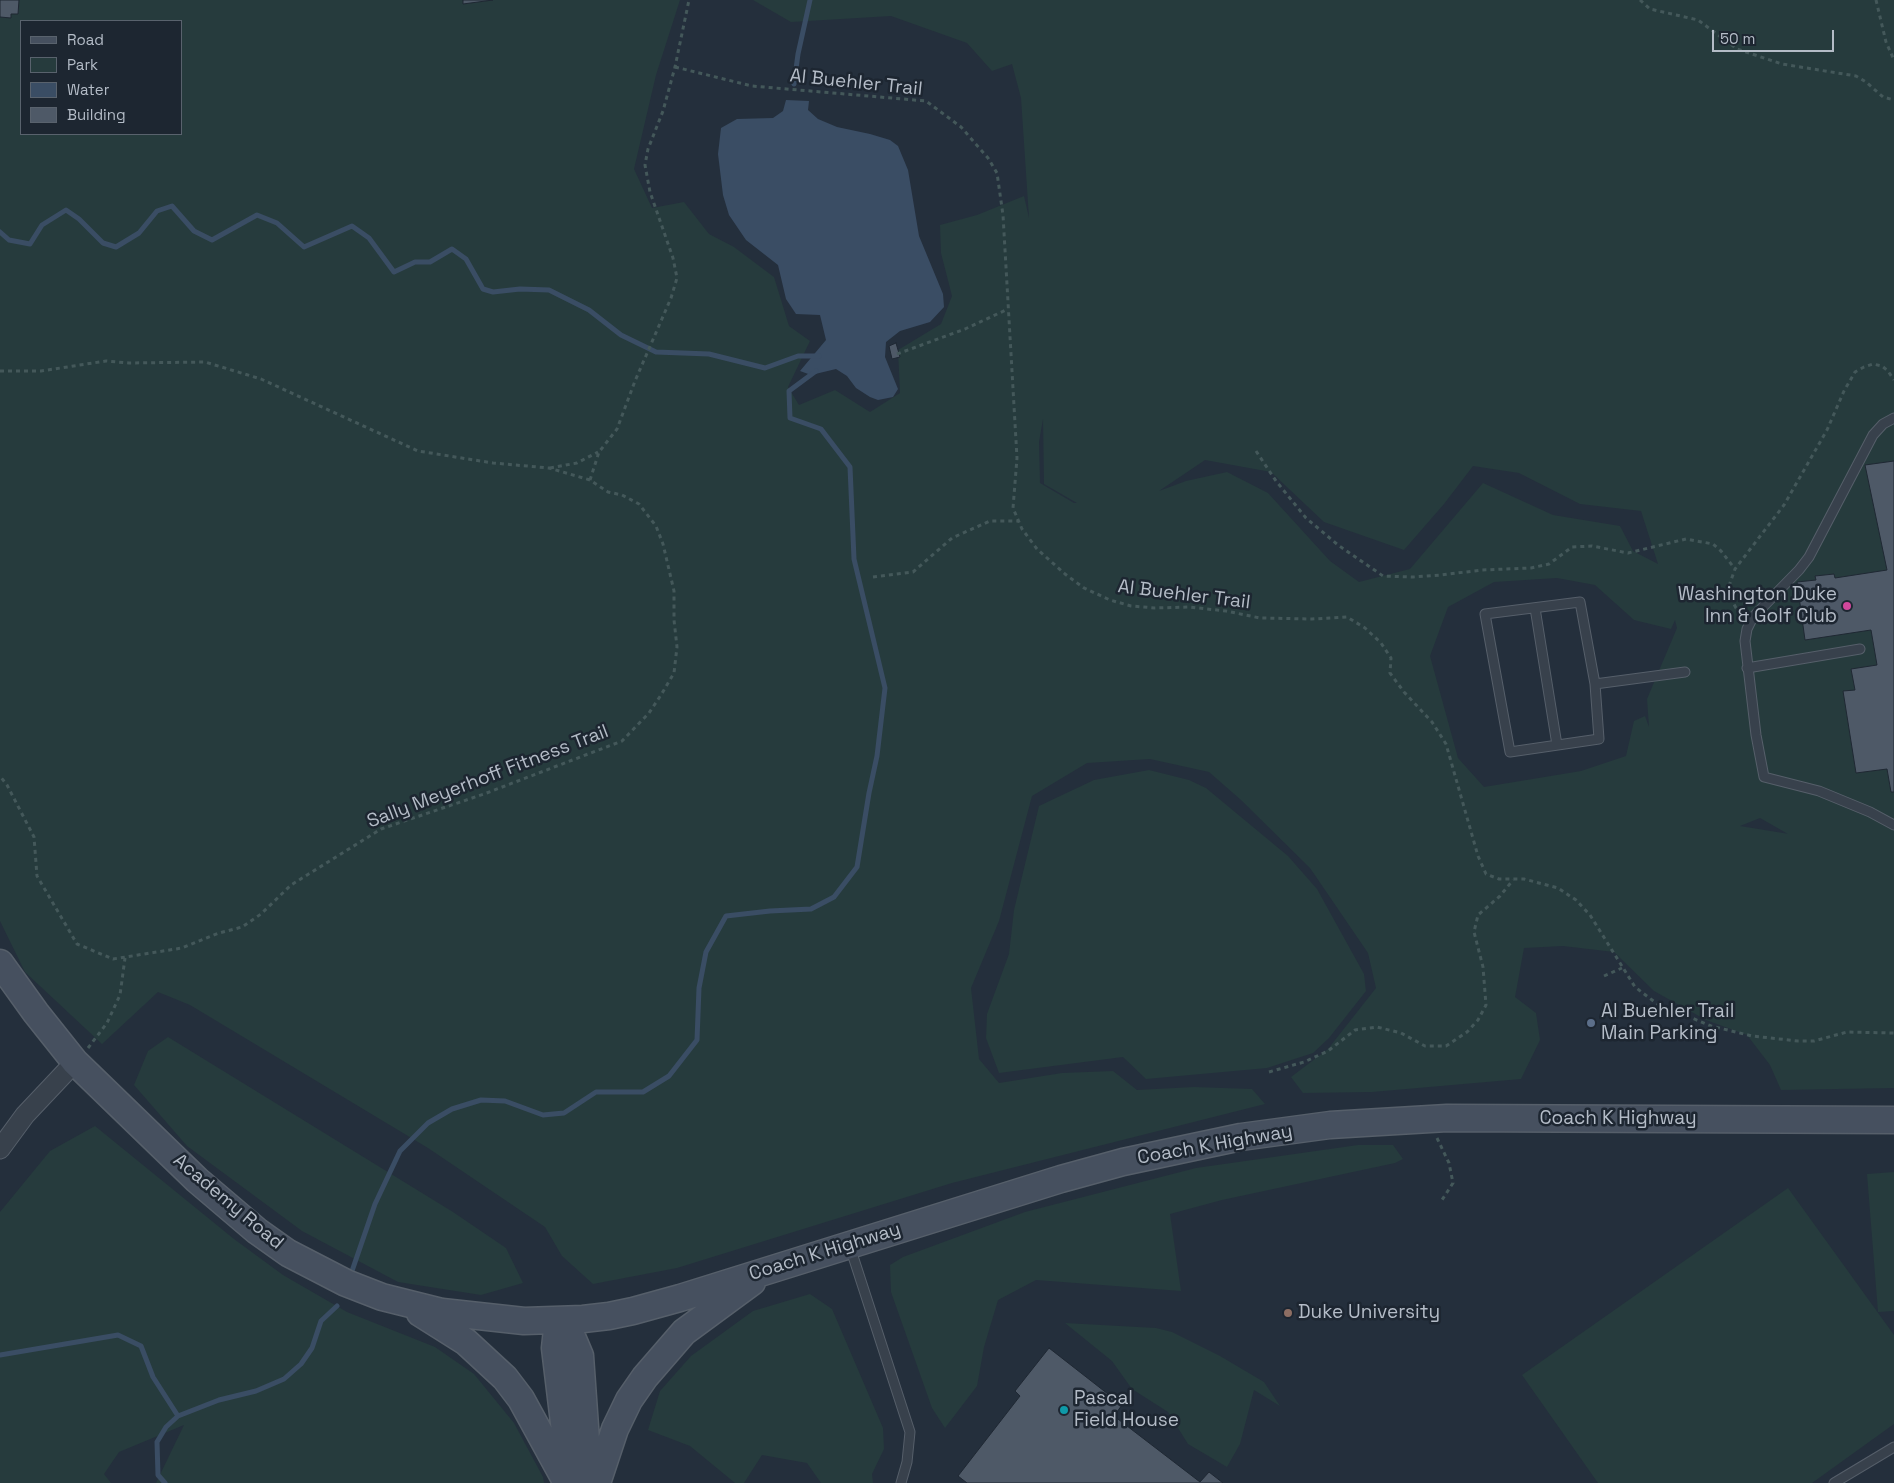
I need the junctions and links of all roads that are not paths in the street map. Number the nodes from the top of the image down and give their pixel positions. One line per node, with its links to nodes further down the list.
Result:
1 (1894, 418): 4 (lane)
2 (1535, 608): 6 (lane); 7 (lane); 7 (lane)
3 (1860, 649): 4 (lane)
4 (1747, 668): 8 (lane)
5 (1685, 672): 6 (lane)
6 (1594, 684): 7 (lane)
7 (1557, 745)
8 (1894, 825)
9 (0, 963): 10 (main road, Academy Road)
10 (75, 1062): 12 (street); 15 (main road, Academy Road)
11 (1894, 1120): 13 (main road, Coach K Highway)
12 (0, 1149)
13 (849, 1245): 14 (main road, Coach K Highway); 22 (lane)
14 (771, 1269): 16 (main road, Coach K Highway); 21 (main road)
15 (407, 1304): 16 (main road, Academy Road); 18 (main road)
16 (558, 1320): 19 (main road); 20 (main road)
17 (1894, 1447): 23 (lane)
18 (567, 1483)
19 (574, 1483)
20 (589, 1483)
21 (597, 1483)
22 (901, 1483)
23 (1834, 1483)

